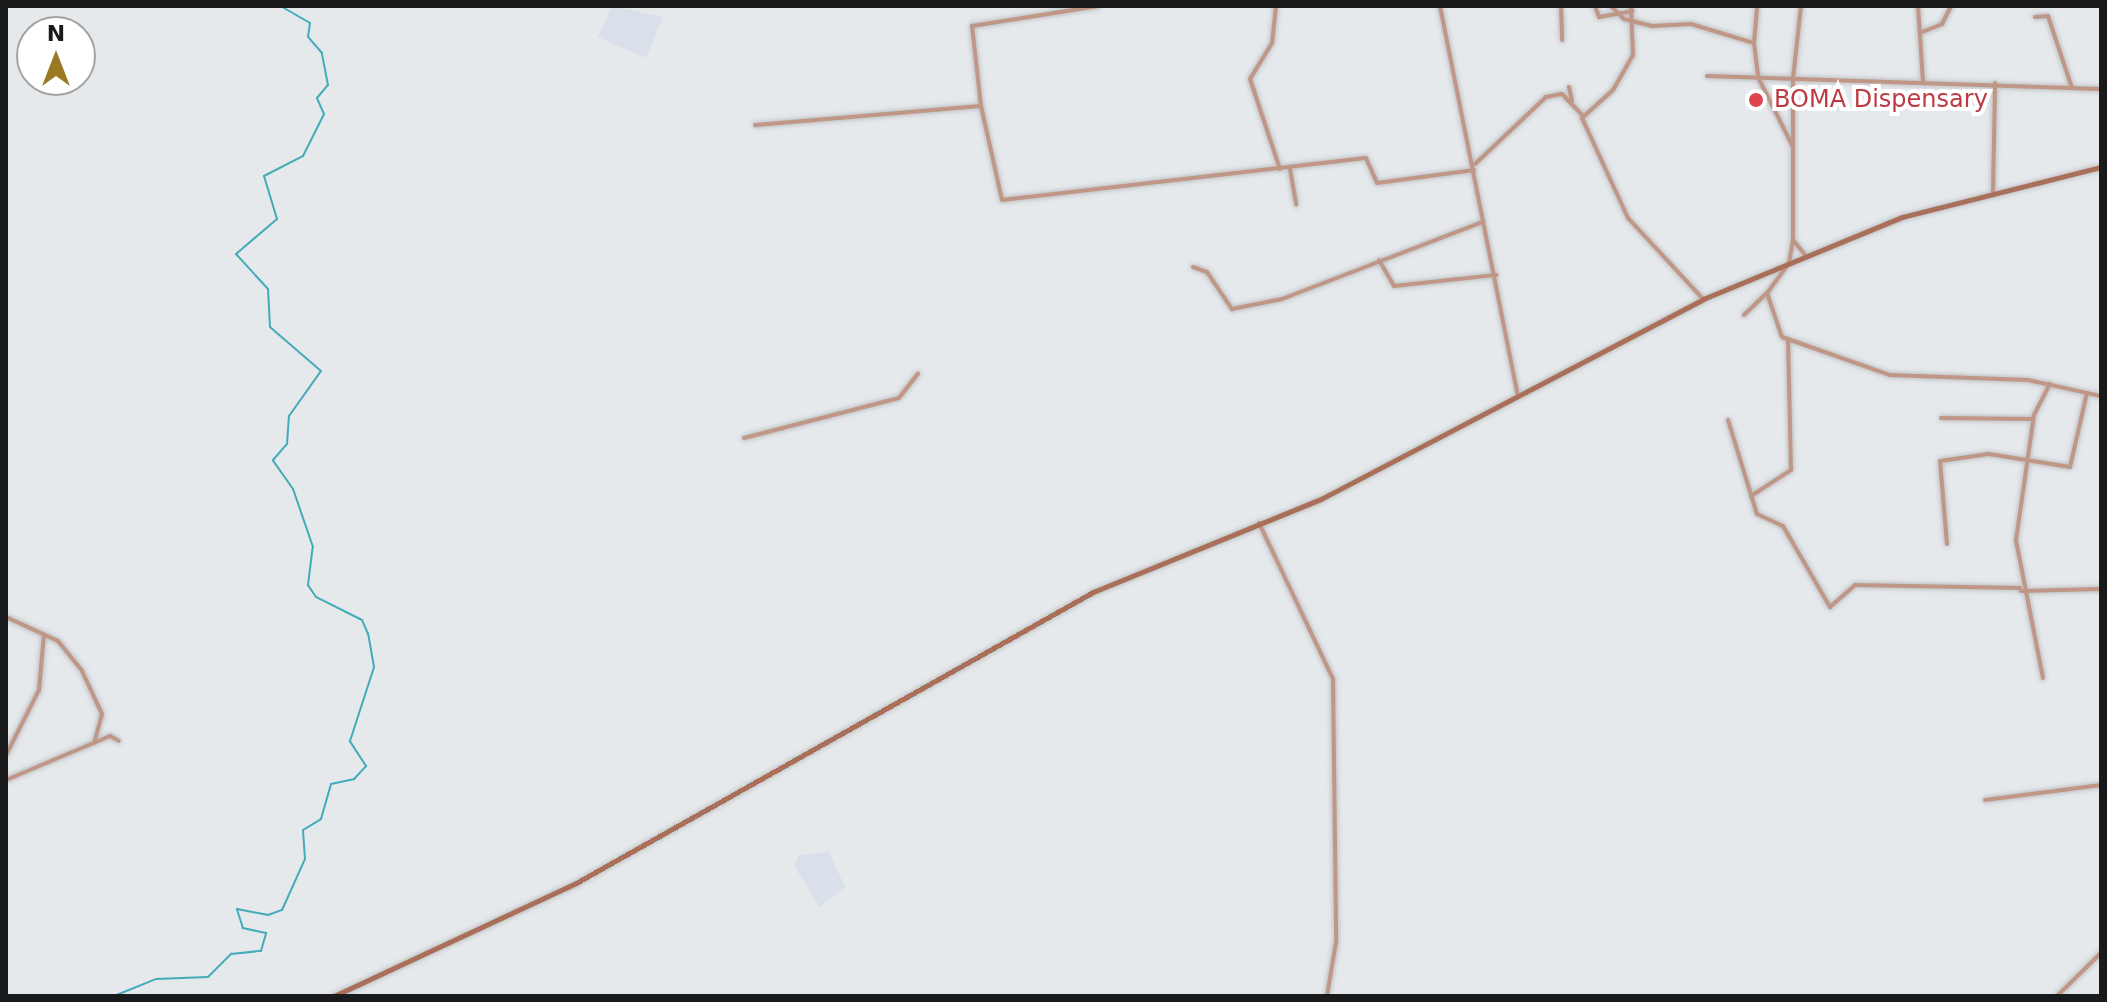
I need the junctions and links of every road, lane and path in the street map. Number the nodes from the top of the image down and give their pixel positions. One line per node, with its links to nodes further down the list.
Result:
1 (1098, 6): 28 (street)
2 (1276, 6): 35 (street)
3 (1440, 6): 32 (street)
4 (1561, 6): 17 (street)
5 (1595, 6): 13 (street)
6 (1611, 6): 13 (street)
7 (1624, 6): 12 (street)
8 (1757, 6): 18 (street)
9 (1801, 6): 21 (street)
10 (1918, 6): 16 (street)
11 (1951, 6): 16 (street)
12 (1631, 9): 13 (street); 15 (street)
13 (1617, 13): 15 (street)
14 (2035, 17): 25 (street)
15 (1634, 21): 18 (street); 29 (street)
16 (1920, 33): 22 (street)
17 (1562, 40)
18 (1754, 43): 20 (street)
19 (1707, 76): 20 (street)
20 (1758, 77): 21 (street); 31 (street)
21 (1793, 78): 22 (street); 31 (street)
22 (1923, 82): 23 (street)
23 (1995, 83): 25 (street); 36 (street)
24 (1569, 87): 27 (street)
25 (2072, 88): 26 (street)
26 (2101, 89)
27 (1573, 103): 29 (street); 32 (street)
28 (981, 106): 30 (street); 35 (street)
29 (1583, 116): 47 (street)
30 (755, 125)
31 (1794, 148): 39 (street)
32 (1474, 167): 34 (street); 38 (street)
33 (2101, 167): 36 (main road)
34 (1290, 169): 35 (street); 37 (street)
35 (1280, 170)
36 (1993, 192): 40 (main road)
37 (1296, 204)
38 (1483, 222): 41 (street); 44 (street)
39 (1793, 240): 40 (street); 42 (street)
40 (1806, 256): 42 (main road)
41 (1378, 260): 43 (street); 44 (street)
42 (1789, 263): 46 (street); 47 (main road)
43 (1193, 267)
44 (1496, 276): 45 (street); 53 (street)
45 (1506, 276)
46 (1767, 293): 48 (street); 49 (street)
47 (1703, 299): 53 (main road)
48 (1744, 315)
49 (1788, 339): 51 (street); 60 (street)
50 (918, 374): 58 (street)
51 (2050, 384): 52 (street); 56 (street)
52 (2087, 393): 54 (street); 59 (street)
53 (1518, 395): 61 (main road)
54 (2101, 396)
55 (1941, 418): 56 (street)
56 (2033, 419): 59 (street)
57 (1728, 420): 60 (street)
58 (744, 438)
59 (2029, 460): 62 (street); 64 (street)
60 (1751, 496): 64 (street)
61 (1259, 523): 75 (main road); 76 (street)
62 (1947, 544)
63 (2101, 589): 64 (street)
64 (2020, 590): 67 (street)
65 (6, 617): 66 (street)
66 (44, 633): 69 (street); 70 (street)
67 (2043, 678)
68 (119, 741): 69 (street)
69 (94, 743): 71 (street)
70 (6, 755)
71 (6, 780)
72 (2101, 785): 73 (street)
73 (1985, 800)
74 (2101, 953): 77 (street)
75 (334, 996)
76 (1327, 996)
77 (2057, 996)

